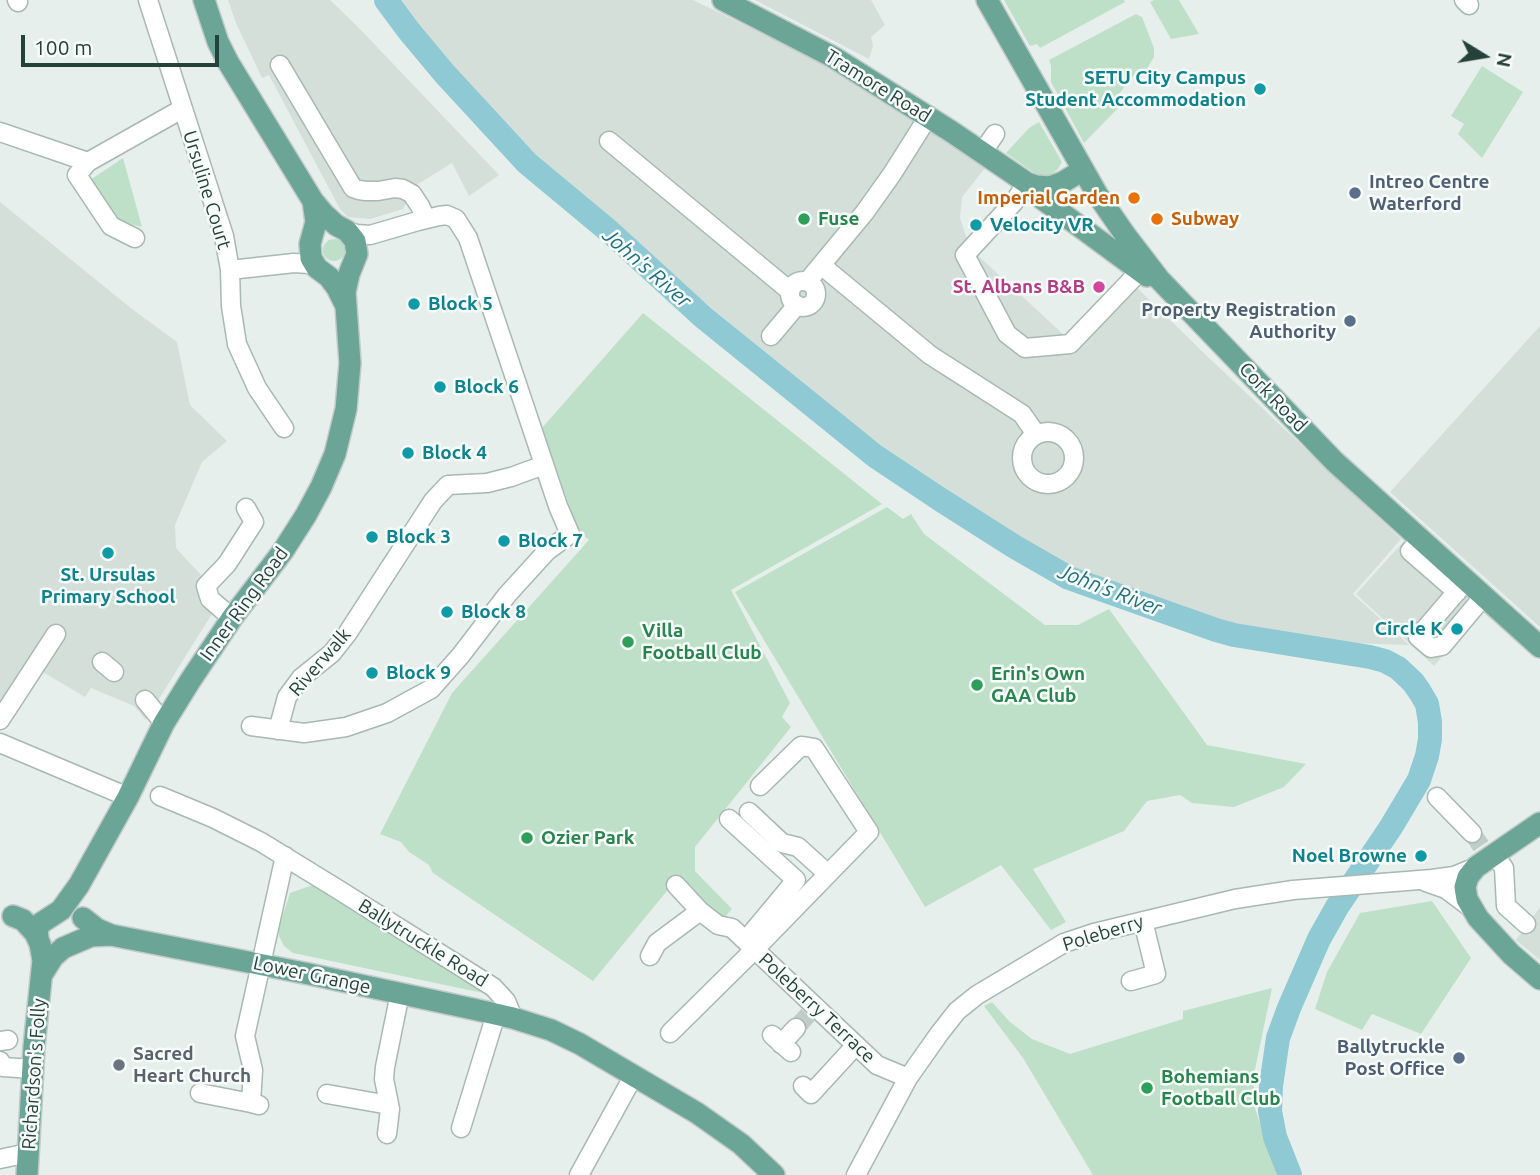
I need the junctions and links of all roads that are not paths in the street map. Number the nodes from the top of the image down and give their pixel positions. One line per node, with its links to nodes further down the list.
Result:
1 (148, 0): 6 (street, Ursuline Court)
2 (204, 0): 16 (main road)
3 (723, 0): 7 (main road, Tramore Road)
4 (987, 0): 13 (main road, Cork Road)
5 (280, 65): 18 (street)
6 (182, 109): 12 (street, Ursuline Court); 27 (street, Ursuline Court)
7 (928, 117): 11 (main road, Tramore Road); 25 (street)
8 (0, 132): 12 (street)
9 (995, 134): 11 (street)
10 (609, 141): 30 (street)
11 (982, 153): 14 (main road, Tramore Road)
12 (88, 162): 21 (street)
13 (1083, 170): 14 (main road); 15 (main road, Cork Road)
14 (1027, 183): 17 (main road, Tramore Road); 28 (street)
15 (1097, 194): 17 (main road); 29 (main road, Cork Road)
16 (313, 201): 19 (main road); 22 (main road)
17 (1068, 218): 28 (main road, Tramore Road)
18 (426, 219): 20 (street); 35 (street)
19 (344, 230): 20 (street); 22 (main road); 23 (main road)
20 (376, 233): 23 (street)
21 (135, 238)
22 (312, 241): 24 (street); 26 (main road)
23 (355, 259): 26 (main road); 31 (main road, Inner Ring Road)
24 (287, 263): 26 (street, Ursuline Court); 27 (street, Ursuline Court)
25 (821, 265): 30 (street); 34 (street)
26 (319, 269): 31 (main road, Inner Ring Road)
27 (230, 270): 33 (street, Ursuline Court)
28 (1140, 271): 29 (main road, Tramore Road)
29 (1172, 294): 37 (main road, Cork Road)
30 (794, 298): 32 (street)
31 (345, 305): 39 (main road, Inner Ring Road)
32 (771, 336)
33 (284, 428)
34 (1036, 434)
35 (544, 465): 46 (street, Riverwalk); 46 (street)
36 (254, 520): 39 (street)
37 (1462, 587): 38 (main road, Cork Road); 38 (street)
38 (1483, 597): 41 (main road, Cork Road)
39 (232, 618): 44 (main road, Inner Ring Road)
40 (56, 634): 43 (street)
41 (1540, 647)
42 (145, 700): 44 (street)
43 (0, 720)
44 (164, 723): 50 (main road, Inner Ring Road)
45 (251, 726): 46 (street)
46 (278, 730)
47 (0, 743): 50 (street)
48 (760, 786): 57 (street)
49 (160, 796): 56 (street, Ballytruckle Road)
50 (128, 797): 59 (main road, Inner Ring Road)
51 (1437, 797): 55 (street)
52 (749, 812): 57 (street)
53 (729, 819): 70 (street)
54 (1540, 824): 55 (main road)
55 (1483, 852): 58 (street, Poleberry); 61 (main road); 67 (street)
56 (285, 856): 73 (street); 78 (street, Ballytruckle Road)
57 (828, 874): 70 (street)
58 (1415, 881): 61 (street, Poleberry); 66 (street, Poleberry)
59 (79, 886): 63 (main road, Inner Ring Road); 65 (main road)
60 (676, 886): 62 (street, Poleberry Terrace)
61 (1471, 907): 75 (main road)
62 (700, 911): 70 (street, Poleberry Terrace); 72 (street)
63 (53, 915): 64 (main road); 65 (main road); 69 (main road)
64 (7, 916): 69 (main road)
65 (82, 917): 68 (main road); 71 (main road)
66 (1143, 920): 76 (street); 86 (street, Poleberry)
67 (1526, 924)
68 (111, 935): 71 (main road); 73 (main road, Lower Grange)
69 (38, 939): 71 (main road); 74 (main road, Richardson's Folly)
70 (744, 939): 79 (street, Poleberry Terrace); 80 (street)
71 (74, 943): 74 (main road)
72 (650, 956)
73 (260, 964): 77 (main road, Lower Grange); 88 (street)
74 (43, 973): 84 (main road, Richardson's Folly)
75 (1540, 979)
76 (1131, 981)
77 (400, 993): 78 (main road, Lower Grange); 90 (street)
78 (504, 1016): 85 (main road); 91 (street)
79 (807, 1017): 81 (street); 82 (street, Poleberry Terrace)
80 (670, 1033)
81 (781, 1044)
82 (856, 1045): 86 (street, Poleberry Terrace); 87 (street)
83 (0, 1061): 84 (street)
84 (33, 1069): 93 (main road, Richardson's Folly)
85 (634, 1076): 96 (street); 97 (main road)
86 (908, 1078): 98 (street, Poleberry)
87 (803, 1086)
88 (200, 1093)
89 (327, 1094): 90 (street)
90 (389, 1105): 92 (street)
91 (461, 1128)
92 (387, 1134)
93 (28, 1153): 94 (street); 95 (main road, Richardson's Folly)
94 (0, 1159)
95 (27, 1175)
96 (579, 1175)
97 (773, 1175)
98 (856, 1175)

